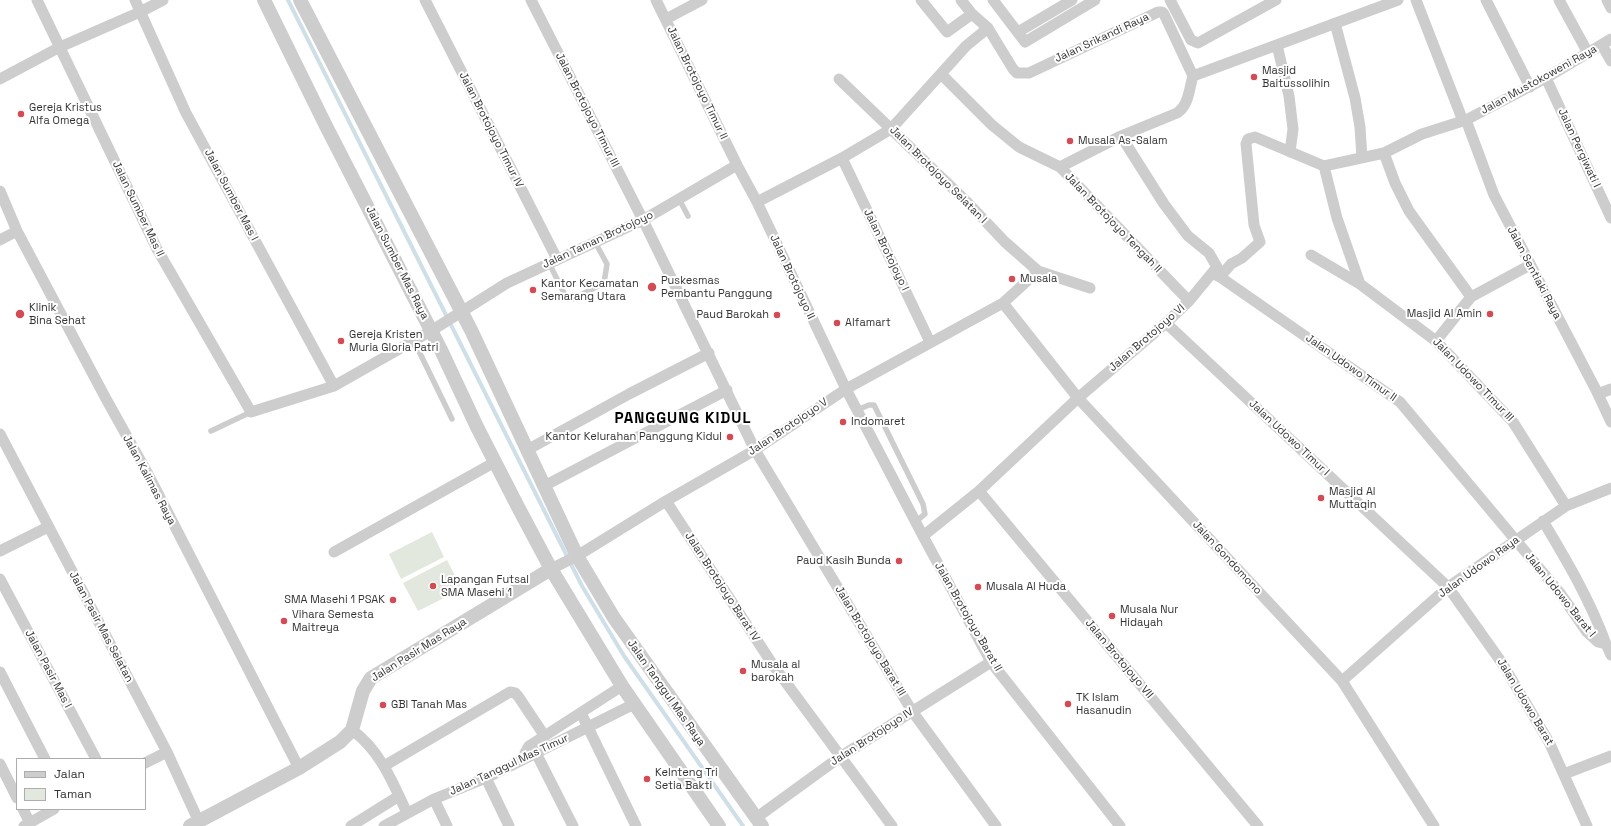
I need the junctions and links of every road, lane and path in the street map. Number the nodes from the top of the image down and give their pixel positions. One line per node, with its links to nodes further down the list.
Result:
1 (37, 0): 31 (street, Jalan Sumber Mas II)
2 (135, 0): 23 (street, Jalan Sumber Mas I)
3 (163, 0): 23 (street)
4 (264, 0): 71 (street, Jalan Sumber Mas Raya)
5 (300, 0): 69 (street)
6 (425, 0): 60 (street, Jalan Brotojoyo Timur IV)
7 (531, 0): 55 (street, Jalan Brotojoyo Timur III)
8 (656, 0): 25 (street, Jalan Brotojoyo Timur II)
9 (702, 0): 25 (street)
10 (921, 0): 24 (street)
11 (961, 0): 24 (street, Jalan Srikandi Raya)
12 (993, 0): 28 (street)
13 (1072, 0): 28 (street)
14 (1095, 0): 28 (street)
15 (1170, 0): 16 (street)
16 (1276, 0)
17 (1398, 0): 26 (street)
18 (1416, 0): 40 (street, Jalan Sentiaki Raya)
19 (1486, 0): 39 (street)
20 (1559, 0): 32 (street)
21 (1607, 0): 22 (street)
22 (1611, 8)
23 (140, 12): 31 (street); 76 (street, Jalan Sumber Mas I)
24 (972, 14): 27 (street, Jalan Srikandi Raya)
25 (666, 19): 47 (street, Jalan Brotojoyo Timur II)
26 (1335, 23): 30 (street); 46 (street)
27 (988, 28): 34 (street); 35 (street, Jalan Srikandi Raya)
28 (1018, 32)
29 (1607, 42): 32 (street, Jalan Mustokoweni Raya); 33 (street)
30 (1277, 45): 35 (street); 43 (street)
31 (60, 47): 37 (street); 83 (street, Jalan Sumber Mas II)
32 (1588, 53): 36 (street, Jalan Mustokoweni Raya)
33 (1611, 61)
34 (941, 74): 41 (street); 49 (street, Jalan Brotojoyo Tengah II)
35 (1193, 76): 42 (street)
36 (1546, 78): 39 (street, Jalan Mustokoweni Raya); 54 (street, Jalan Pergiwati I)
37 (0, 79)
38 (839, 79): 41 (street, Jalan Brotojoyo Selatan I)
39 (1530, 87): 40 (street, Jalan Mustokoweni Raya)
40 (1464, 120): 44 (street, Jalan Mustokoweni Raya); 61 (street, Jalan Sentiaki Raya)
41 (891, 129): 45 (street); 62 (street, Jalan Brotojoyo Selatan I)
42 (1121, 136): 49 (street); 63 (street)
43 (1290, 152): 48 (street); 63 (street, Jalan Brotojoyo VI)
44 (1384, 153): 46 (street, Jalan Mustokoweni Raya); 66 (street)
45 (842, 158): 52 (street); 74 (street, Jalan Brotojoyo I)
46 (1362, 158): 48 (street, Jalan Mustokoweni Raya)
47 (737, 165): 51 (street, Jalan Taman Brotojoyo); 52 (street, Jalan Brotojoyo II)
48 (1324, 166): 64 (street)
49 (1060, 167): 67 (street, Jalan Brotojoyo Tengah II)
50 (0, 191): 56 (street, Jalan Kalimas Raya)
51 (679, 199): 53 (lane); 55 (street, Jalan Taman Brotojoyo)
52 (757, 202): 77 (street, Jalan Brotojoyo II)
53 (688, 216)
54 (1611, 218)
55 (643, 220): 58 (street, Jalan Taman Brotojoyo); 75 (street, Jalan Brotojoyo Timur III)
56 (17, 231): 57 (street); 129 (street, Jalan Kalimas Raya)
57 (0, 240)
58 (595, 242): 60 (street, Jalan Taman Brotojoyo); 60 (lane)
59 (1311, 255): 64 (street, Jalan Udowo Timur III)
60 (553, 261): 69 (street, Jalan Taman Brotojoyo)
61 (1530, 265): 66 (street); 80 (street, Jalan Sentiaki Raya)
62 (1038, 271): 65 (street); 68 (street, Jalan Brotojoyo V)
63 (1216, 275): 67 (street, Jalan Brotojoyo VI); 100 (street, Jalan Udowo Timur II)
64 (1360, 284): 73 (street, Jalan Udowo Timur III)
65 (1090, 288)
66 (1471, 297): 73 (street)
67 (1189, 301): 70 (street, Jalan Brotojoyo VI)
68 (1004, 303): 74 (street, Jalan Brotojoyo V); 81 (street, Jalan Gondomono)
69 (460, 312): 71 (street, Jalan Taman Brotojoyo); 88 (street)
70 (1166, 322): 81 (street, Jalan Brotojoyo VI); 106 (street, Jalan Udowo Timur I)
71 (433, 330): 72 (street, Jalan Taman Brotojoyo); 90 (street, Jalan Sumber Mas Raya)
72 (414, 341): 76 (street, Jalan Taman Brotojoyo); 84 (lane)
73 (1436, 341): 95 (street, Jalan Udowo Timur III)
74 (930, 342): 77 (street, Jalan Brotojoyo V)
75 (709, 353): 79 (street, Jalan Brotojoyo Barat III); 88 (street)
76 (334, 386): 83 (street, Jalan Taman Brotojoyo)
77 (846, 389): 82 (street, Jalan Brotojoyo Barat II); 89 (street, Jalan Brotojoyo V)
78 (1611, 389): 80 (street)
79 (727, 390): 89 (street, Jalan Brotojoyo Barat III); 91 (street)
80 (1598, 394): 85 (street, Jalan Sentiaki Raya)
81 (1078, 398): 93 (street); 111 (street, Jalan Gondomono)
82 (857, 410): 97 (street, Jalan Brotojoyo Barat II); 97 (lane)
83 (251, 412): 86 (lane)
84 (452, 419)
85 (1611, 422)
86 (211, 431)
87 (0, 434): 98 (street, Jalan Pasir Mas Selatan)
88 (527, 450): 91 (street)
89 (755, 450): 94 (street, Jalan Brotojoyo V); 114 (street, Jalan Brotojoyo Barat III)
90 (495, 462): 102 (street); 104 (street, Jalan Sumber Mas Raya)
91 (544, 486): 103 (street)
92 (1611, 488): 95 (street, Jalan Udowo Raya)
93 (979, 491): 99 (street); 151 (street, Jalan Brotojoyo VII)
94 (666, 502): 103 (street, Jalan Brotojoyo V); 122 (street, Jalan Brotojoyo Barat IV)
95 (1566, 506): 96 (street, Jalan Udowo Raya)
96 (1543, 521): 100 (street, Jalan Udowo Raya); 107 (street, Jalan Udowo Barat I)
97 (915, 522): 99 (street, Jalan Brotojoyo Barat II)
98 (48, 527): 101 (street); 119 (street, Jalan Pasir Mas Selatan)
99 (923, 536): 109 (street, Jalan Brotojoyo Barat II)
100 (1516, 541): 106 (street, Jalan Udowo Raya); 107 (street, Jalan Udowo Barat I)
101 (0, 551)
102 (334, 552)
103 (576, 557): 104 (street, Jalan Brotojoyo V); 138 (street, Jalan Tanggul Mas Raya)
104 (555, 567): 112 (street); 117 (street, Jalan Pasir Mas Raya)
105 (0, 578): 124 (street, Jalan Pasir Mas I)
106 (1448, 587): 111 (street, Jalan Udowo Raya); 130 (street, Jalan Udowo Barat)
107 (1606, 644): 108 (street, Jalan Udowo Barat I)
108 (1611, 655)
109 (991, 662): 114 (street, Jalan Brotojoyo IV); 150 (street, Jalan Brotojoyo Barat II)
110 (0, 672): 123 (street)
111 (1342, 681): 152 (street, Jalan Gondomono)
112 (622, 686): 113 (street); 115 (street)
113 (634, 704): 116 (street, Jalan Tanggul Mas Timur); 147 (street)
114 (912, 711): 122 (street, Jalan Brotojoyo IV); 149 (street, Jalan Brotojoyo Barat III)
115 (581, 713): 116 (street); 118 (street)
116 (588, 727): 120 (street, Jalan Tanggul Mas Timur); 146 (street)
117 (352, 730): 128 (street); 129 (street)
118 (544, 735): 125 (street); 128 (street)
119 (167, 752): 126 (street); 140 (street, Jalan Pasir Mas Selatan)
120 (536, 753): 125 (street, Jalan Tanggul Mas Timur); 145 (street)
121 (1611, 756): 130 (street)
122 (840, 757): 138 (street, Jalan Brotojoyo IV); 148 (street, Jalan Brotojoyo Barat IV)
123 (44, 758)
124 (95, 758)
125 (524, 759): 131 (street, Jalan Tanggul Mas Timur)
126 (146, 762)
127 (0, 764): 132 (street)
128 (384, 766): 133 (street)
129 (299, 768): 140 (street)
130 (1564, 774): 153 (street, Jalan Udowo Barat)
131 (486, 778): 134 (street, Jalan Tanggul Mas Timur); 144 (street)
132 (16, 796)
133 (399, 796): 137 (street); 142 (street)
134 (434, 799): 137 (street, Jalan Tanggul Mas Timur); 143 (street)
135 (23, 810): 139 (street)
136 (52, 810): 139 (street)
137 (407, 813): 141 (street, Jalan Tanggul Mas Timur)
138 (759, 822)
139 (27, 824)
140 (195, 824)
141 (387, 825)
142 (351, 826)
143 (447, 826)
144 (509, 826)
145 (573, 826)
146 (636, 826)
147 (719, 826)
148 (892, 826)
149 (996, 826)
150 (1120, 826)
151 (1258, 826)
152 (1434, 826)
153 (1587, 826)

